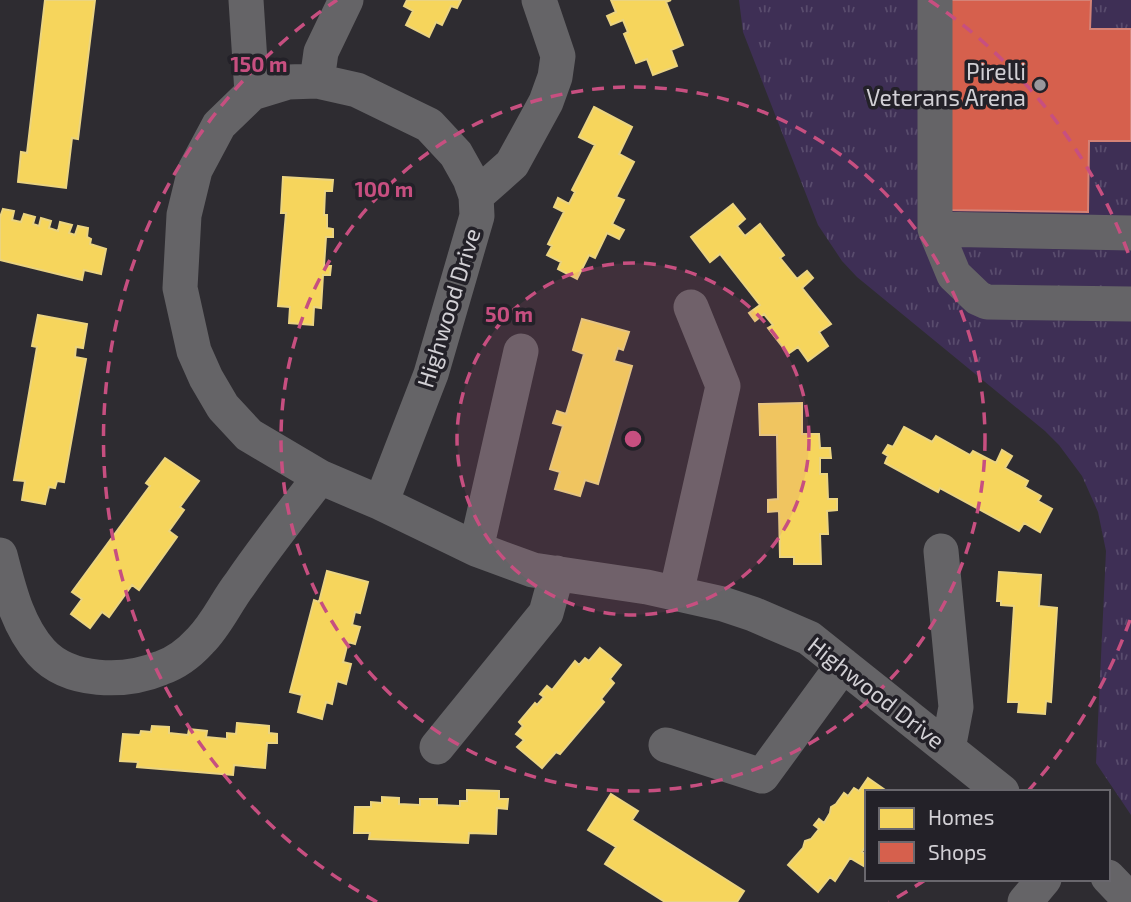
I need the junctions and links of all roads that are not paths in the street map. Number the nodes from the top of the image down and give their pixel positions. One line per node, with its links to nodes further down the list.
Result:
1 (246, 0): 6 (street)
2 (346, 0): 5 (street)
3 (539, 0): 7 (street)
4 (935, 0): 8 (street)
5 (317, 81): 6 (street, Highwood Drive); 7 (street, Highwood Drive)
6 (252, 93): 13 (street, Highwood Drive)
7 (476, 196): 14 (street, Highwood Drive)
8 (935, 229): 9 (street); 10 (street)
9 (1131, 233)
10 (1131, 304)
11 (691, 307): 19 (street)
12 (521, 351): 15 (street)
13 (320, 477): 14 (street, Highwood Drive); 17 (street)
14 (381, 503): 15 (street, Highwood Drive)
15 (476, 549): 18 (street, Highwood Drive)
16 (941, 551): 23 (street)
17 (0, 555)
18 (557, 573): 19 (street, Highwood Drive); 22 (street)
19 (676, 594): 20 (street, Highwood Drive)
20 (843, 665): 21 (street); 23 (street, Highwood Drive)
21 (666, 745)
22 (437, 747)
23 (948, 749): 24 (street, Highwood Drive)
24 (999, 790)
25 (1110, 879): 27 (street)
26 (1042, 881): 28 (street)
27 (1131, 901)
28 (1025, 902)

